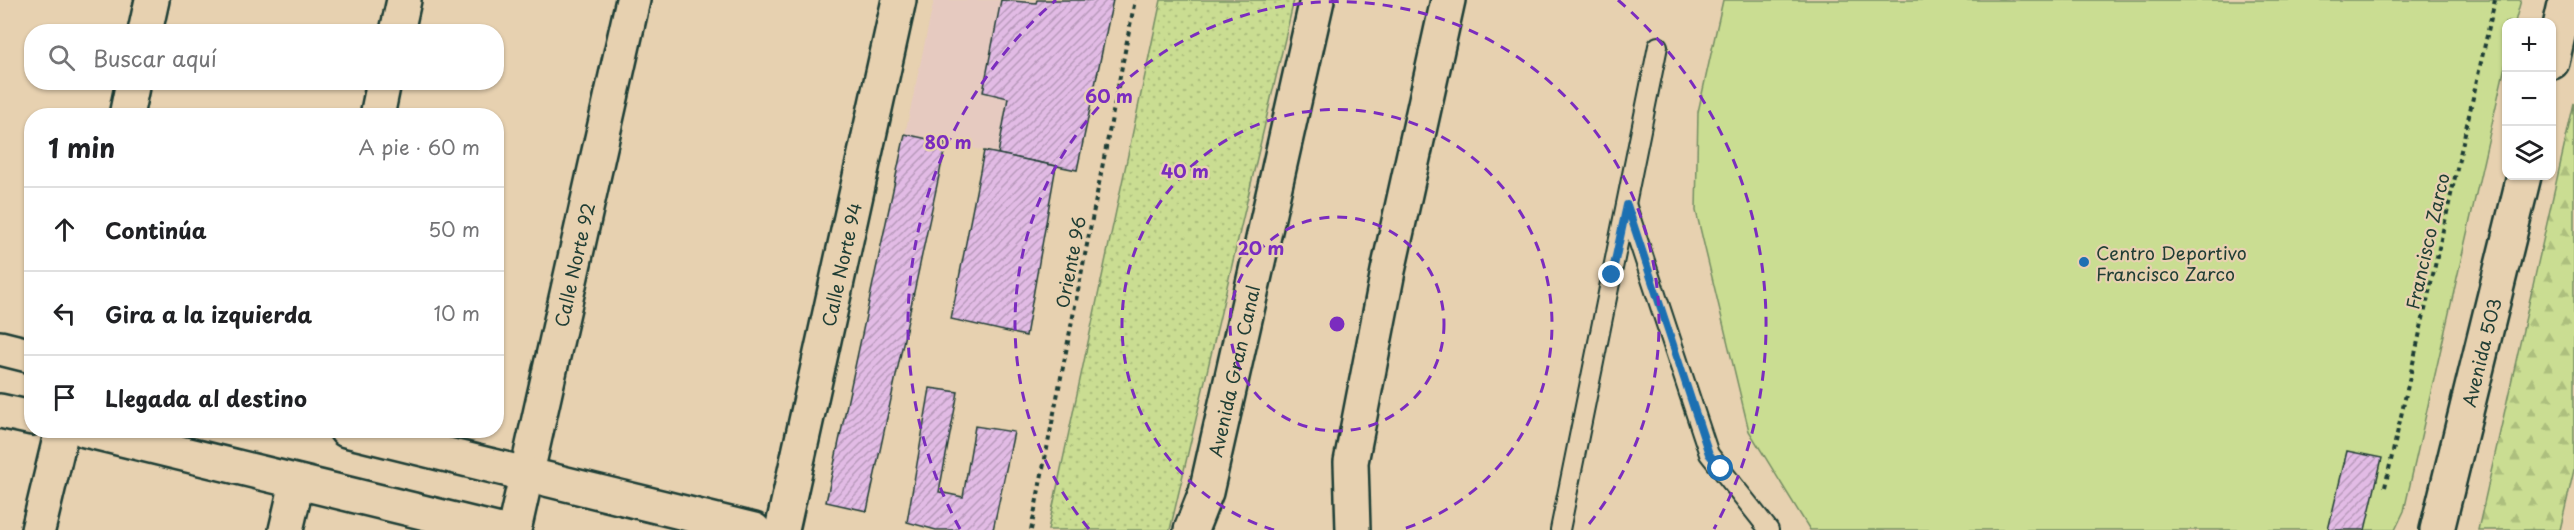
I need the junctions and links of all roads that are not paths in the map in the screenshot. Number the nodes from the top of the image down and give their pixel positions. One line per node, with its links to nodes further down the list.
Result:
1 (152, 0): 8 (main road)
2 (404, 0): 9 (main road)
3 (633, 0): 25 (main road, Calle Norte 92)
4 (899, 0): 32 (main road, Calle Norte 94)
5 (1317, 0): 33 (main road, Avenida Gran Canal)
6 (1448, 0): 34 (main road)
7 (2566, 0): 10 (main road)
8 (147, 24)
9 (398, 24)
10 (2556, 44)
11 (1658, 46): 17 (lane)
12 (131, 90): 14 (main road)
13 (382, 90): 15 (main road)
14 (128, 108)
15 (378, 108)
16 (2523, 180): 37 (main road, Avenida 503)
17 (1627, 205): 35 (lane); 36 (lane)
18 (0, 348): 19 (main road)
19 (24, 354)
20 (0, 411): 21 (main road)
21 (24, 416)
22 (60, 438): 27 (main road)
23 (117, 438): 26 (main road)
24 (379, 438): 25 (main road)
25 (526, 474): 30 (main road, Calle Norte 92); 31 (main road)
26 (297, 483): 28 (main road); 29 (main road)
27 (38, 530)
28 (286, 530)
29 (496, 530)
30 (513, 530)
31 (754, 530)
32 (782, 530)
33 (1191, 530)
34 (1353, 530)
35 (1560, 530)
36 (1768, 530)
37 (2437, 530)

